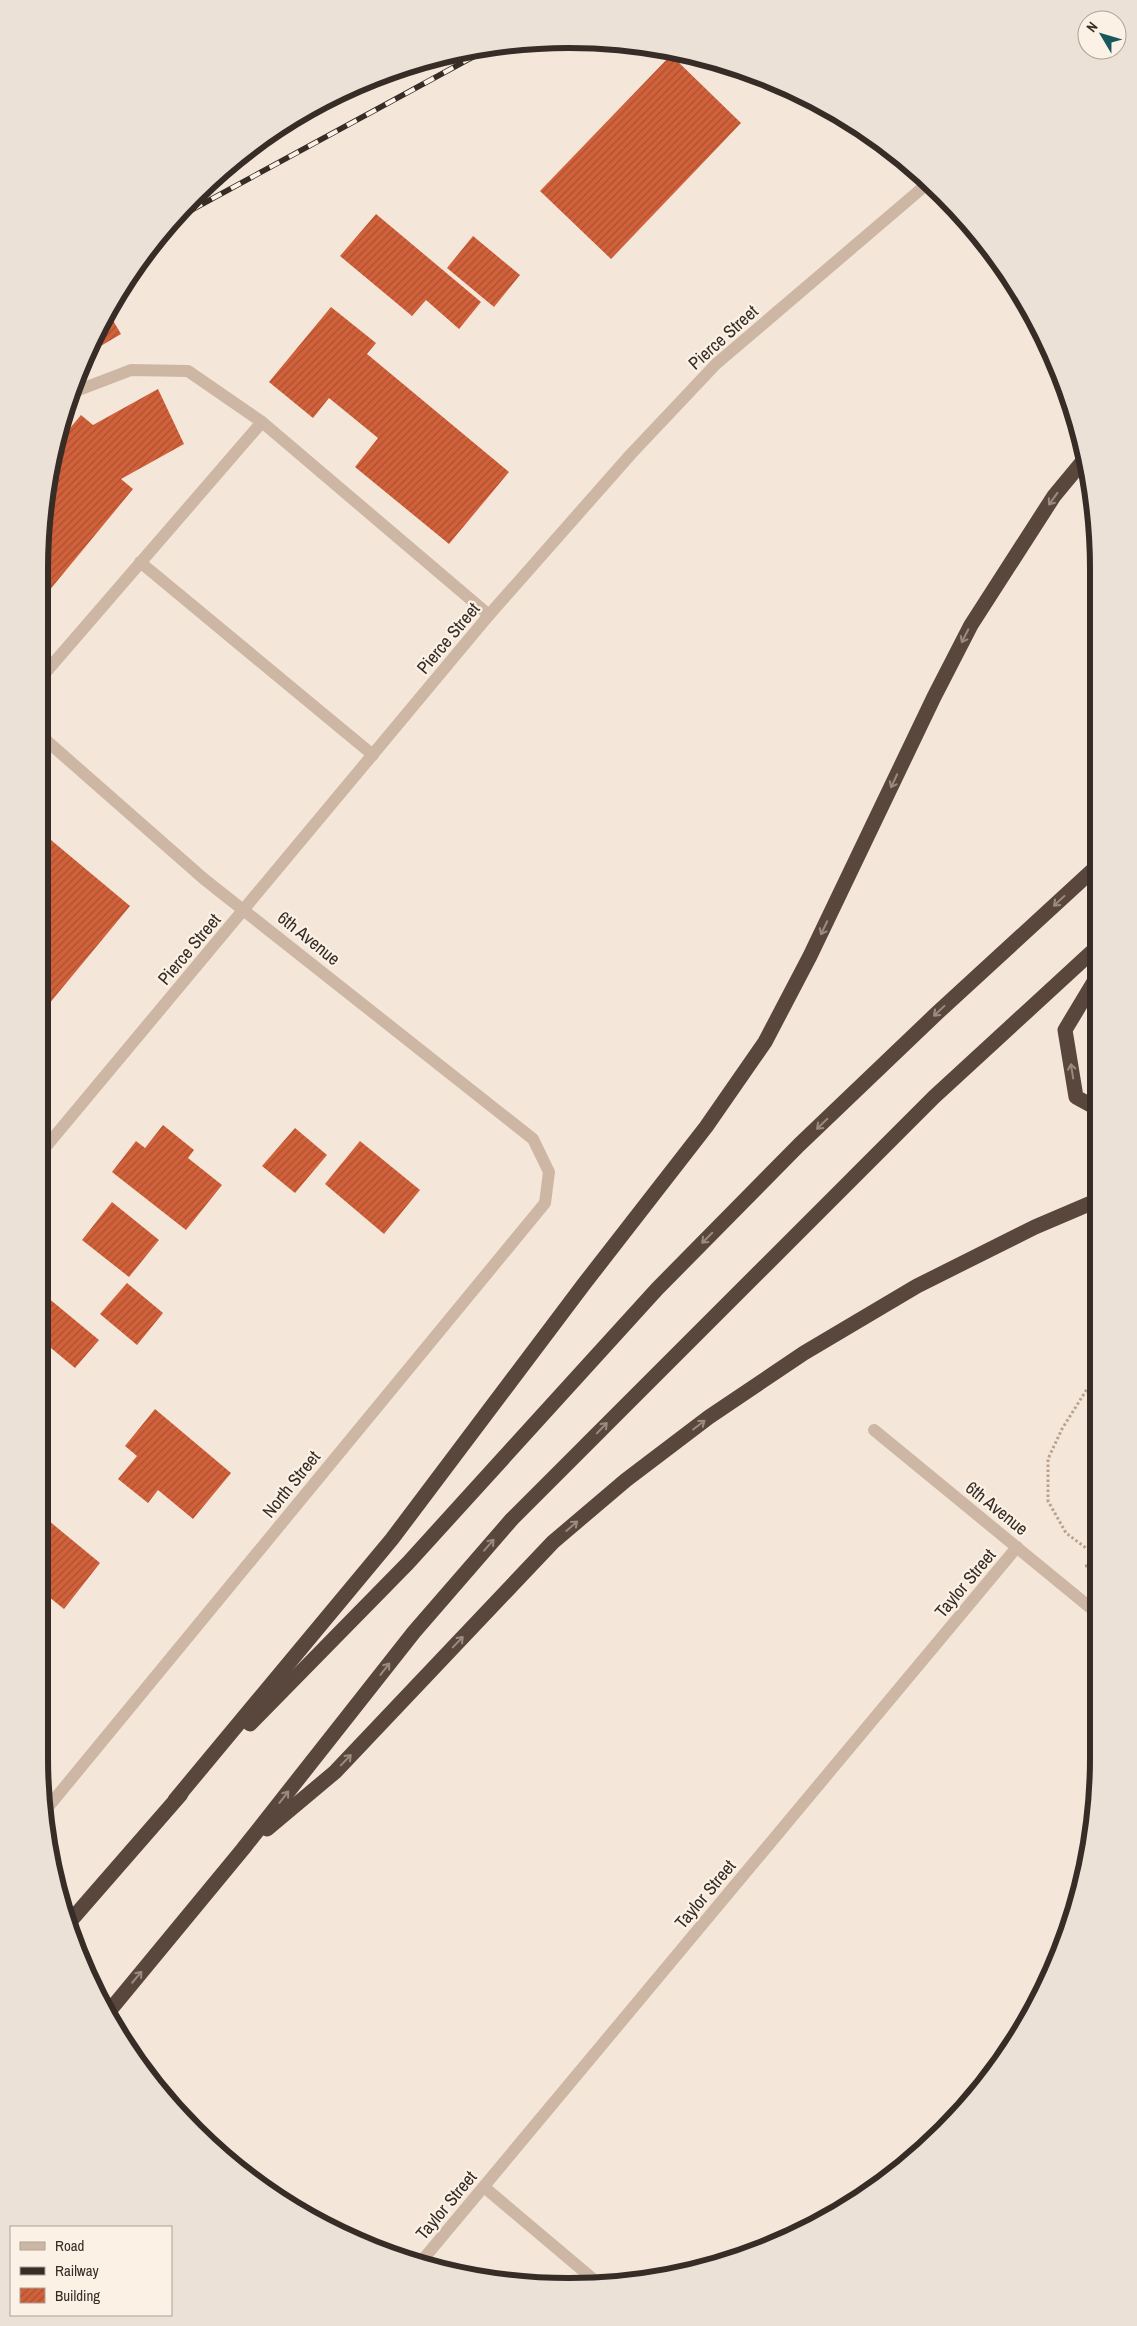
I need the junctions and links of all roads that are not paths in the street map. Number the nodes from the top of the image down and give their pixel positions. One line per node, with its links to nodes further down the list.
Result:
1 (923, 187): 6 (street, Pierce Street)
2 (79, 390): 3 (street)
3 (262, 422): 5 (street); 6 (street)
4 (1079, 467): 21 (highway, one-way to 21)
5 (140, 562): 7 (street); 9 (street)
6 (489, 615): 9 (street, Pierce Street)
7 (48, 669)
8 (48, 742): 11 (street, 6th Avenue)
9 (373, 755): 11 (street, Pierce Street)
10 (1090, 873): 21 (highway, one-way to 21)
11 (245, 909): 15 (street, Pierce Street); 16 (street, 6th Avenue)
12 (1090, 954): 23 (highway, one-way to 12)
13 (1090, 988): 14 (highway, one-way to 13)
14 (1090, 1105)
15 (48, 1144)
16 (549, 1172): 22 (street, North Street)
17 (1090, 1204): 23 (highway, one-way to 17)
18 (874, 1430): 19 (street, 6th Avenue)
19 (1017, 1547): 20 (street, 6th Avenue); 26 (street, Taylor Street)
20 (1090, 1607)
21 (175, 1800): 24 (highway)
22 (50, 1805)
23 (243, 1849): 25 (highway, one-way to 23)
24 (73, 1918)
25 (112, 2008)
26 (484, 2187): 27 (street, Taylor Street); 28 (street)
27 (425, 2258)
28 (591, 2277)

